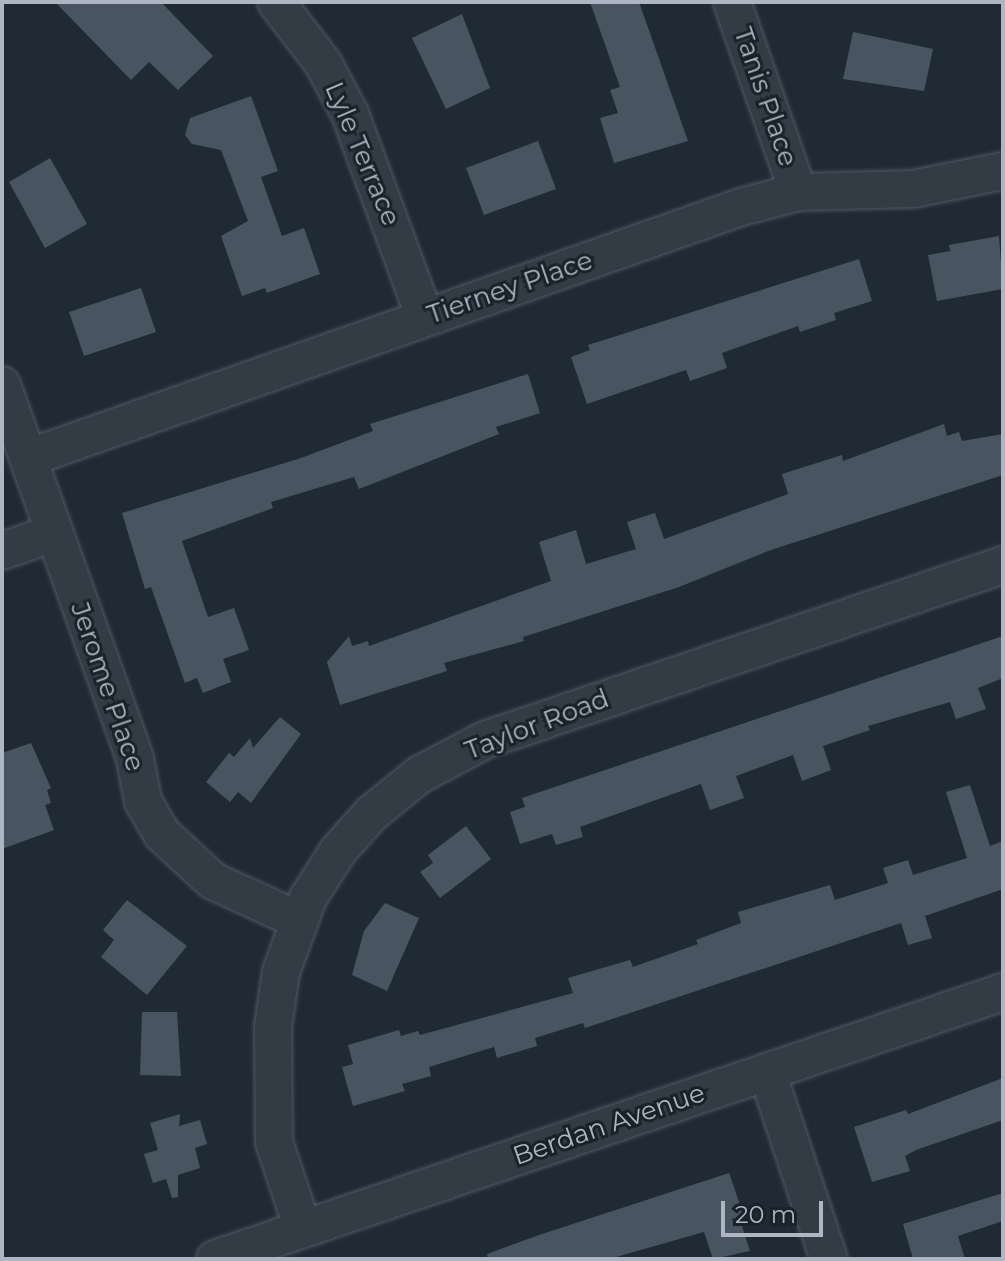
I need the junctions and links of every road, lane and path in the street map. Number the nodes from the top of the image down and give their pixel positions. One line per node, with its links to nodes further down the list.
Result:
1 (276, 2): 5 (street, Lyle Terrace)
2 (732, 2): 4 (street, Tanis Place)
3 (1003, 171): 4 (street, Tierney Place)
4 (798, 192): 5 (street, Tierney Place)
5 (425, 318): 7 (street, Tierney Place)
6 (2, 385): 7 (street, Jerome Place)
7 (28, 458): 8 (street, Jerome Place)
8 (54, 533): 9 (street); 11 (street, Jerome Place)
9 (2, 551)
10 (1003, 565): 11 (street, Taylor Road)
11 (298, 920): 14 (street, Taylor Road)
12 (1003, 992): 13 (street, Berdan Avenue)
13 (767, 1072): 14 (street, Berdan Avenue); 16 (street)
14 (303, 1229): 15 (street, Berdan Avenue)
15 (215, 1259)
16 (829, 1259)

